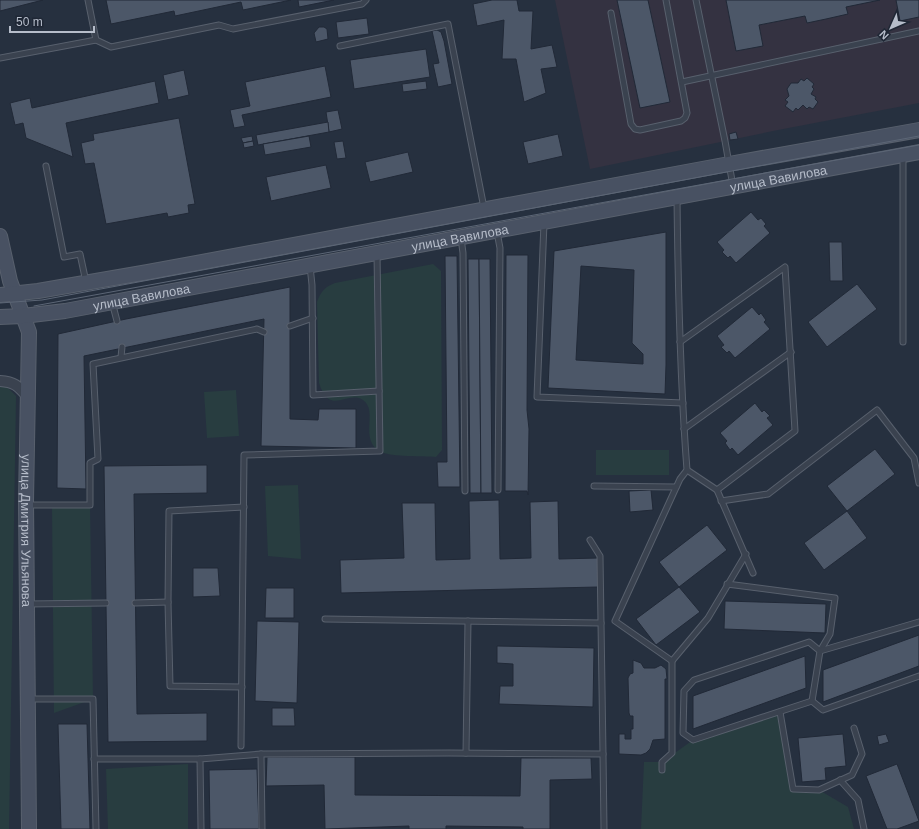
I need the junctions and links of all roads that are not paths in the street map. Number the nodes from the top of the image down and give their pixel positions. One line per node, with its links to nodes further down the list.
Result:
1 (88, 0): 7 (lane)
2 (366, 0): 7 (lane)
3 (666, 0): 11 (lane)
4 (696, 0): 10 (lane)
5 (611, 13): 11 (lane)
6 (919, 31): 10 (lane)
7 (96, 40): 9 (lane)
8 (340, 46): 19 (lane)
9 (0, 58)
10 (711, 76): 11 (lane); 15 (lane)
11 (682, 82)
12 (919, 130): 15 (main road, улица Вавилова)
13 (919, 152): 14 (main road, улица Вавилова)
14 (902, 156): 17 (main road, улица Вавилова); 37 (lane)
15 (729, 164): 17 (lane); 19 (main road, улица Вавилова)
16 (46, 166): 26 (lane)
17 (733, 187): 18 (main road, улица Вавилова)
18 (677, 197): 20 (main road, улица Вавилова); 36 (lane)
19 (484, 209): 26 (main road, улица Вавилова)
20 (544, 222): 21 (main road, улица Вавилова); 44 (lane)
21 (497, 230): 23 (main road, улица Вавилова); 50 (lane)
22 (0, 236): 27 (main road, улица Дмитрия Ульянова)
23 (461, 237): 24 (main road, улица Вавилова); 52 (lane)
24 (377, 253): 25 (main road, улица Вавилова); 42 (lane)
25 (310, 265): 29 (main road, улица Вавилова); 32 (lane)
26 (86, 282): 27 (main road, улица Вавилова)
27 (15, 294): 28 (main road, улица Вавилова); 30 (main road, улица Дмитрия Ульянова)
28 (0, 295)
29 (112, 302): 30 (main road, улица Вавилова); 33 (lane)
30 (23, 316): 31 (main road, улица Вавилова); 43 (main road, улица Дмитрия Ульянова)
31 (0, 317)
32 (313, 318): 34 (lane); 42 (lane)
33 (117, 321)
34 (290, 326)
35 (264, 332): 40 (lane)
36 (680, 342): 39 (lane); 44 (lane)
37 (903, 342)
38 (122, 347): 40 (lane)
39 (791, 352): 45 (lane); 51 (lane)
40 (121, 357): 54 (lane)
41 (0, 381): 43 (street)
42 (379, 391): 55 (lane)
43 (28, 397): 54 (main road, улица Дмитрия Ульянова)
44 (683, 402): 45 (lane)
45 (684, 430): 46 (lane)
46 (687, 470): 49 (lane); 51 (lane)
47 (919, 483): 53 (lane)
48 (594, 486): 49 (lane)
49 (676, 487): 69 (lane)
50 (498, 490)
51 (716, 490): 53 (lane)
52 (465, 491)
53 (722, 501): 57 (lane)
54 (26, 505): 63 (main road, улица Дмитрия Ульянова)
55 (244, 507): 60 (lane); 71 (lane)
56 (590, 540): 67 (lane)
57 (746, 554): 58 (lane); 59 (lane)
58 (753, 573)
59 (727, 584): 68 (lane); 69 (lane)
60 (168, 602): 62 (lane); 71 (lane)
61 (106, 603): 63 (lane)
62 (135, 603)
63 (27, 604): 72 (main road, улица Дмитрия Ульянова)
64 (325, 619): 65 (lane)
65 (468, 621): 67 (lane); 77 (lane)
66 (919, 622): 68 (lane)
67 (601, 623): 79 (lane)
68 (820, 651): 73 (lane); 74 (lane)
69 (672, 661): 82 (lane)
70 (919, 676): 73 (lane)
71 (242, 687): 76 (lane)
72 (28, 699): 80 (lane); 84 (main road, улица Дмитрия Ульянова)
73 (812, 701): 74 (lane)
74 (780, 712): 83 (lane)
75 (854, 728): 83 (lane)
76 (241, 746)
77 (466, 753): 78 (lane); 79 (lane)
78 (261, 754): 81 (lane); 87 (lane)
79 (603, 754): 88 (lane)
80 (94, 759): 81 (lane); 85 (lane)
81 (200, 759): 86 (lane)
82 (662, 770)
83 (840, 780): 89 (lane)
84 (30, 829)
85 (96, 829)
86 (201, 829)
87 (262, 829)
88 (604, 829)
89 (864, 829)

